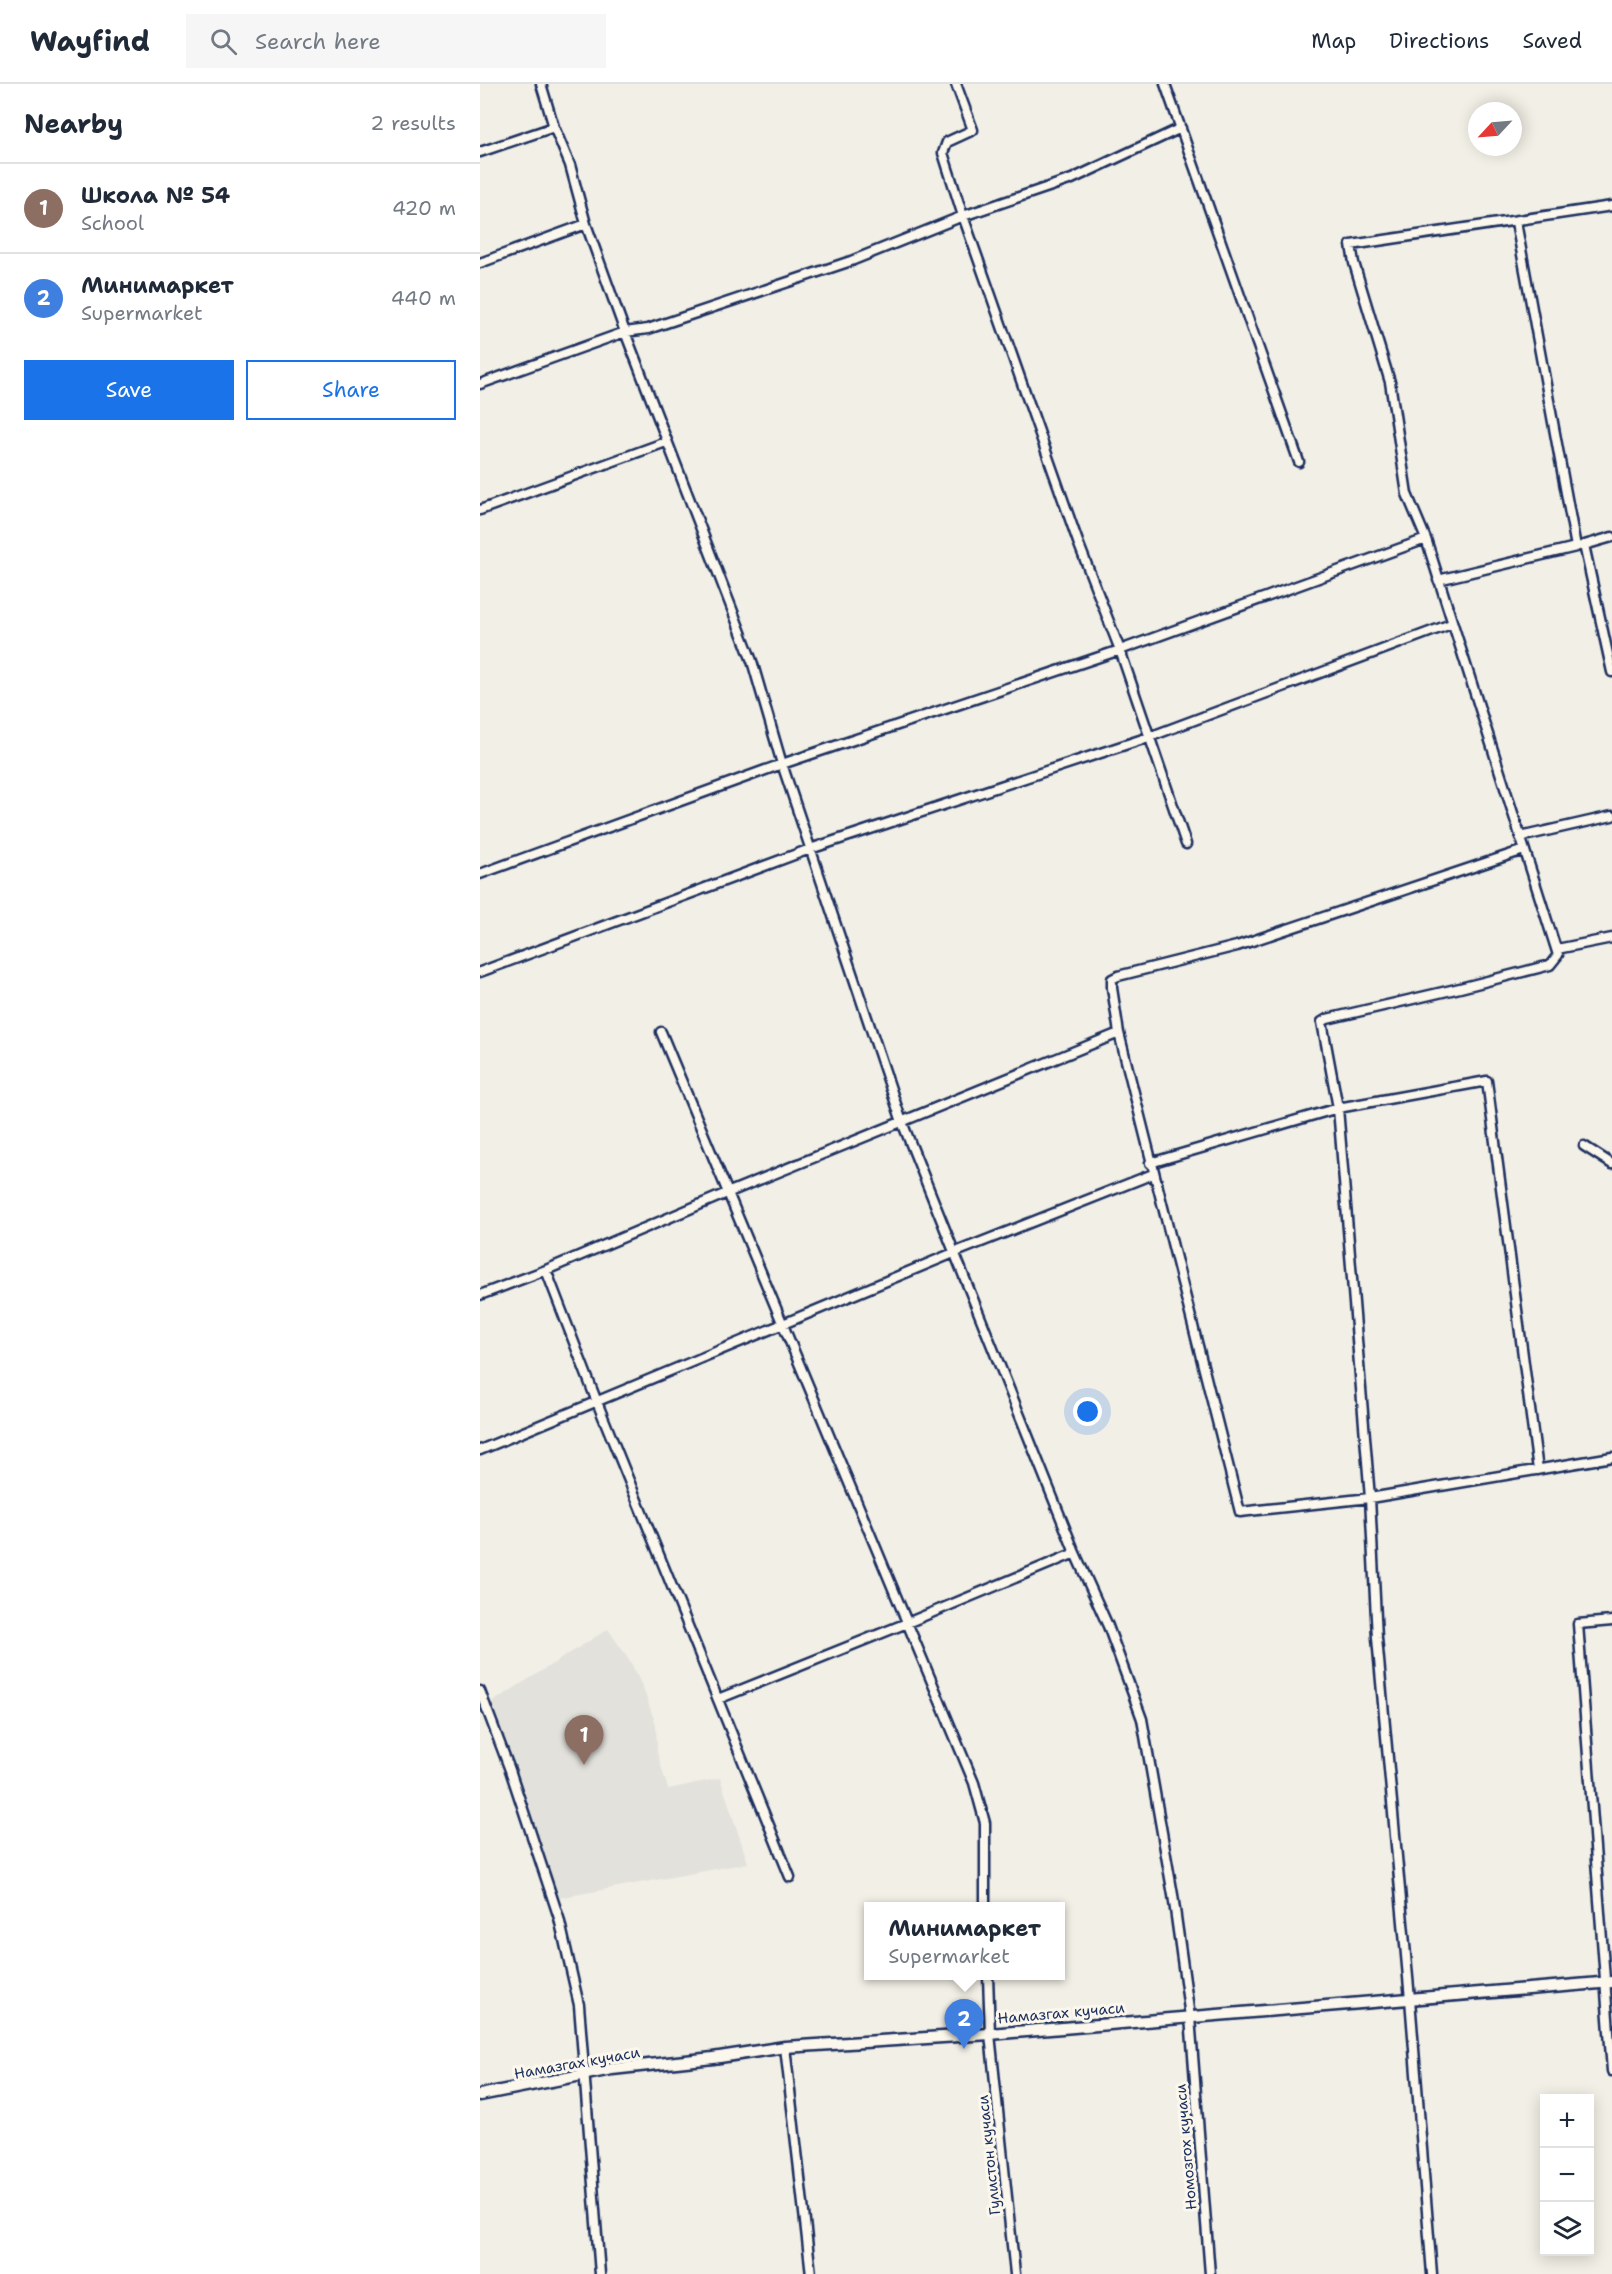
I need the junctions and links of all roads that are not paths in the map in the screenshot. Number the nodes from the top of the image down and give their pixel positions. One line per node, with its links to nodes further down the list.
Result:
1 (541, 84): 4 (street, Номозгох кучаси)
2 (956, 84): 8 (street)
3 (1165, 84): 5 (street)
4 (554, 127): 6 (street); 10 (street, Номозгох кучаси)
5 (1181, 128): 8 (street); 15 (street)
6 (480, 152)
7 (1612, 206): 9 (street)
8 (963, 216): 12 (street); 22 (street)
9 (1516, 222): 18 (street); 19 (street)
10 (586, 224): 11 (street); 12 (street, Номозгох кучаси)
11 (480, 263)
12 (625, 332): 13 (street); 14 (street, Номозгох кучаси)
13 (480, 384)
14 (666, 442): 16 (street); 25 (street, Номозгох кучаси)
15 (1299, 462)
16 (480, 510)
17 (1612, 537): 19 (street)
18 (1426, 539): 20 (street); 22 (street)
19 (1580, 546): 20 (street); 23 (street)
20 (1438, 580): 21 (street)
21 (1451, 624): 24 (street); 27 (street)
22 (1120, 650): 24 (street); 25 (street)
23 (1612, 672)
24 (1149, 736): 28 (street); 29 (street)
25 (782, 764): 29 (street, Номозгох кучаси); 31 (street)
26 (1612, 816): 27 (street)
27 (1520, 837): 30 (street)
28 (1186, 844)
29 (810, 849): 34 (street); 38 (street, Номозгох кучаси)
30 (1524, 850): 33 (street); 36 (street)
31 (480, 874)
32 (1612, 938): 33 (street)
33 (1557, 949): 37 (street)
34 (480, 972)
35 (661, 1032): 43 (street)
36 (1119, 1033): 38 (street); 40 (street)
37 (1338, 1108): 40 (street); 51 (street); 52 (street)
38 (902, 1122): 43 (street); 44 (street, Номозгох кучаси)
39 (1584, 1146): 41 (street)
40 (1150, 1163): 42 (street)
41 (1612, 1164)
42 (1153, 1174): 44 (street); 52 (street)
43 (728, 1193): 45 (street); 47 (street)
44 (956, 1252): 47 (street); 53 (street, Номозгох кучаси)
45 (546, 1270): 46 (street); 48 (street)
46 (480, 1295)
47 (783, 1324): 48 (street); 55 (street)
48 (597, 1402): 49 (street); 57 (street)
49 (480, 1450)
50 (1612, 1458): 51 (street)
51 (1538, 1470): 52 (street)
52 (1370, 1498): 62 (street)
53 (1075, 1553): 55 (street); 63 (street, Номозгох кучаси)
54 (1612, 1621): 61 (street)
55 (907, 1623): 57 (street); 59 (street)
56 (480, 1691): 67 (street)
57 (718, 1699): 58 (street)
58 (790, 1877)
59 (985, 1902)
60 (988, 1980): 64 (street, Гулистон кучаси)
61 (1609, 1982): 62 (street, Намазгах кучаси); 66 (street)
62 (1410, 1999): 63 (street, Намазгах кучаси); 73 (street)
63 (1190, 2017): 64 (street, Намазгах кучаси); 72 (street, Номозгох кучаси)
64 (990, 2034): 65 (street, Намазгах кучаси); 71 (street, Гулистон кучаси)
65 (785, 2047): 67 (street, Намазгах кучаси); 70 (street)
66 (1612, 2071)
67 (586, 2074): 68 (street, Намазгах кучаси); 69 (street)
68 (480, 2095)
69 (600, 2274)
70 (811, 2274)
71 (1015, 2274)
72 (1210, 2274)
73 (1432, 2274)

